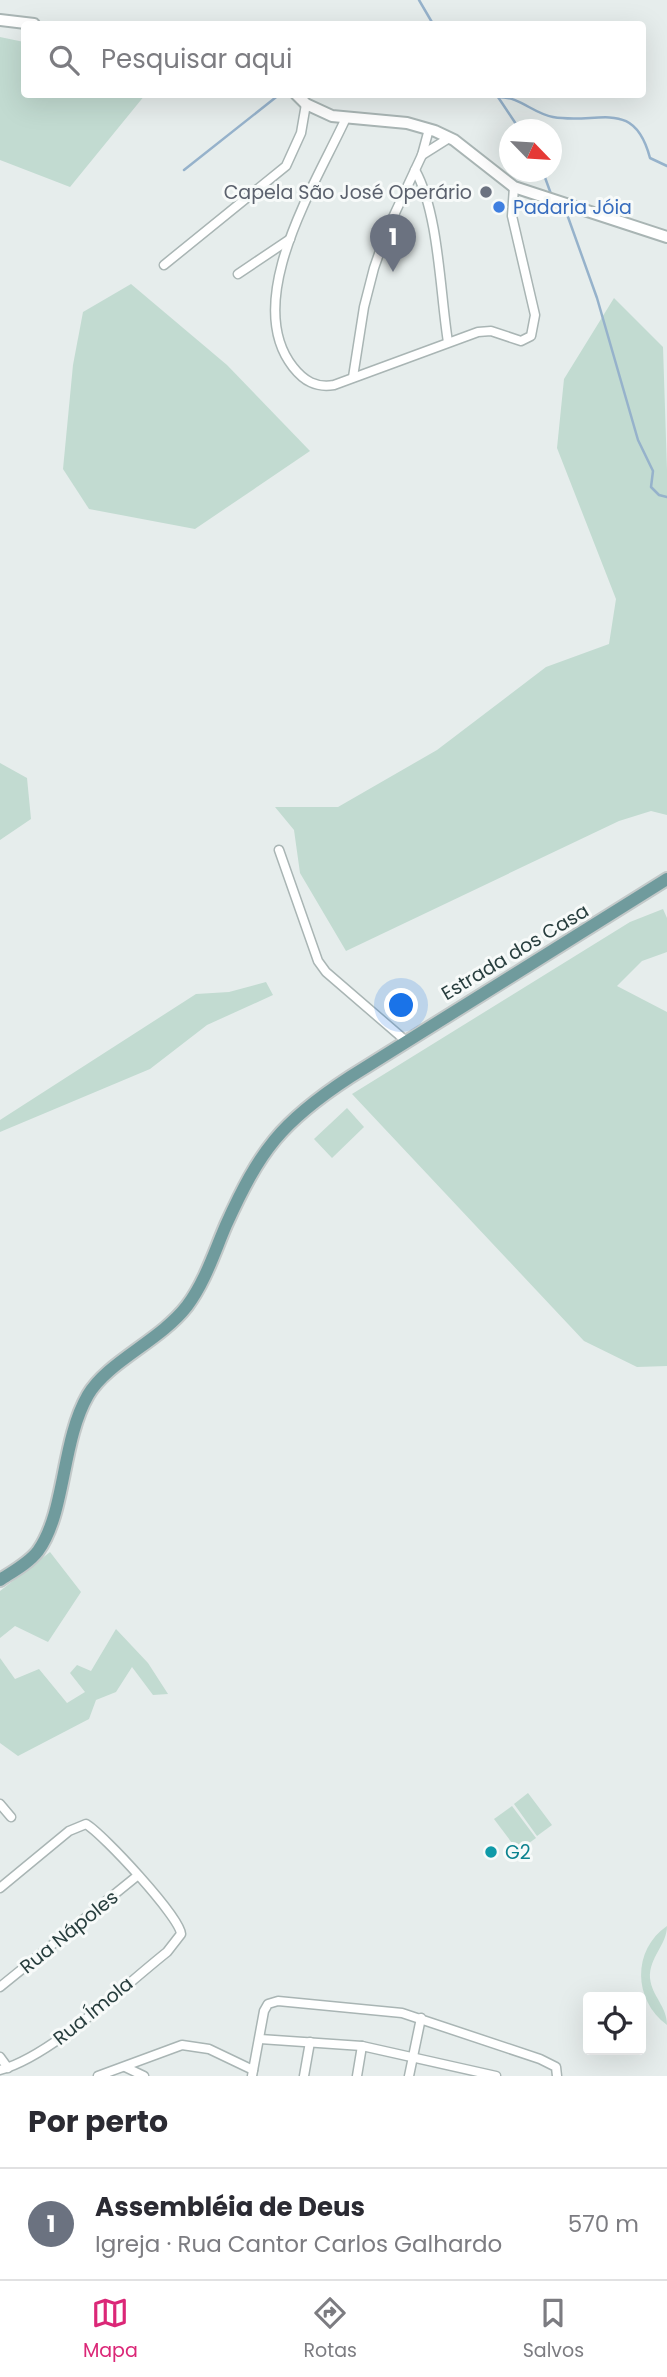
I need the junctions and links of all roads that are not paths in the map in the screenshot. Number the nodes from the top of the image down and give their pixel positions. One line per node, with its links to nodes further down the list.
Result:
1 (0, 20): 2 (street)
2 (21, 22)
3 (300, 98): 4 (street)
4 (306, 104): 5 (street); 13 (street)
5 (345, 120): 6 (street); 12 (street)
6 (429, 129): 7 (street); 8 (street)
7 (449, 138): 8 (street); 10 (street)
8 (422, 155): 9 (street)
9 (415, 170): 15 (street); 16 (street)
10 (514, 187): 11 (street); 15 (street)
11 (667, 237)
12 (290, 239): 14 (street); 16 (street)
13 (164, 265)
14 (238, 274)
15 (448, 342): 16 (street)
16 (353, 377)
17 (279, 850): 19 (street)
18 (667, 880): 19 (main road, Estrada dos Casa)
19 (406, 1041): 20 (main road, Estrada dos Casa)
20 (0, 1580)
21 (0, 1804): 22 (street)
22 (11, 1817)
23 (138, 1876): 24 (street); 25 (street, Rua Nápoles); 33 (street, Rua Ímola)
24 (0, 1888)
25 (0, 1987)
26 (421, 2018): 27 (street); 30 (street); 42 (street)
27 (260, 2039): 28 (street); 35 (street)
28 (310, 2042): 29 (street); 38 (street)
29 (362, 2046): 30 (street); 39 (street)
30 (413, 2056): 34 (street); 40 (street)
31 (0, 2057): 33 (street)
32 (125, 2067): 35 (street); 36 (street); 37 (street)
33 (4, 2069)
34 (457, 2072): 41 (street)
35 (253, 2073)
36 (99, 2076)
37 (144, 2076)
38 (304, 2076)
39 (357, 2076)
40 (409, 2076)
41 (496, 2076)
42 (557, 2076)

